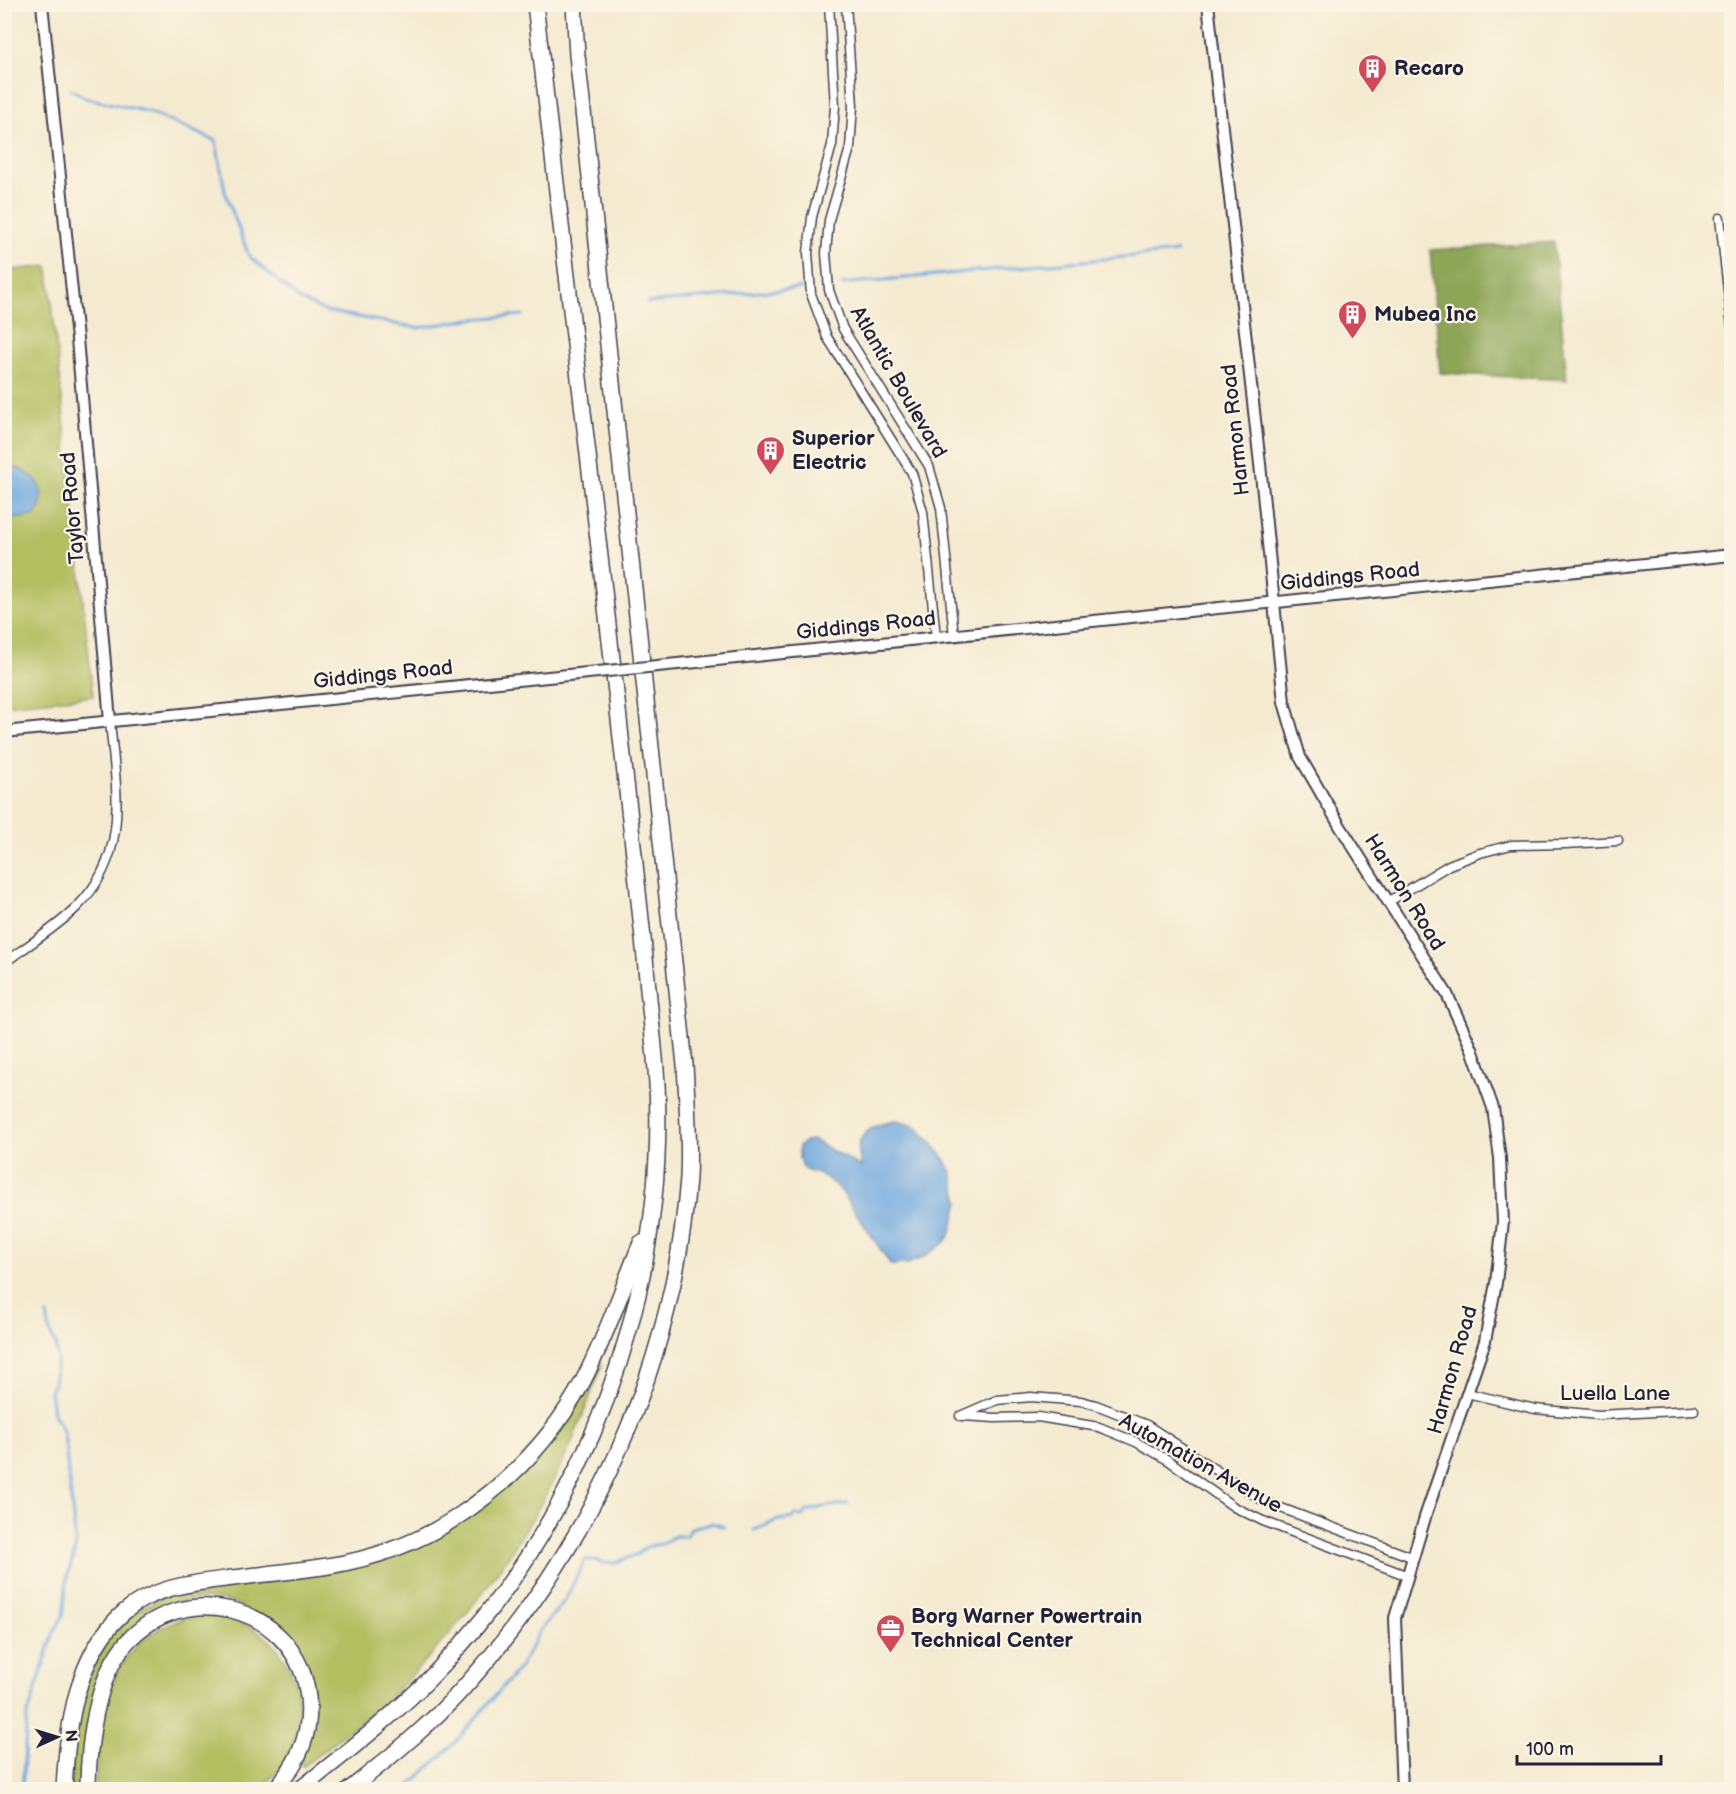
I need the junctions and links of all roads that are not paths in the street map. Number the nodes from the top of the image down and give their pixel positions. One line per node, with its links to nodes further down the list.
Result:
1 (42, 4): 13 (street, Taylor Road)
2 (535, 4): 18 (highway)
3 (574, 4): 27 (highway)
4 (829, 4): 12 (street, Atlantic Boulevard)
5 (846, 4): 11 (street, Atlantic Boulevard)
6 (1208, 4): 10 (street, Harmon Road)
7 (1720, 218): 8 (street)
8 (1731, 327)
9 (1731, 555): 10 (street, Giddings Road)
10 (1274, 603): 11 (street, Giddings Road); 16 (street, Harmon Road)
11 (954, 636): 12 (street, Giddings Road)
12 (936, 638): 13 (street, Giddings Road, bridge)
13 (110, 721): 14 (street, Giddings Road); 17 (street, Taylor Road)
14 (4, 732)
15 (1618, 841): 16 (street)
16 (1388, 902): 19 (street, Harmon Road)
17 (4, 963)
18 (650, 1221): 23 (highway); 26 (highway)
19 (1467, 1393): 20 (street, Luella Lane); 21 (street, Harmon Road)
20 (1694, 1410)
21 (1414, 1558): 22 (street, Harmon Road); 22 (street, Automation Avenue)
22 (1408, 1576): 28 (street, Harmon Road)
23 (64, 1790)
24 (88, 1790): 25 (highway)
25 (274, 1790)
26 (298, 1790)
27 (349, 1790)
28 (1402, 1790)

